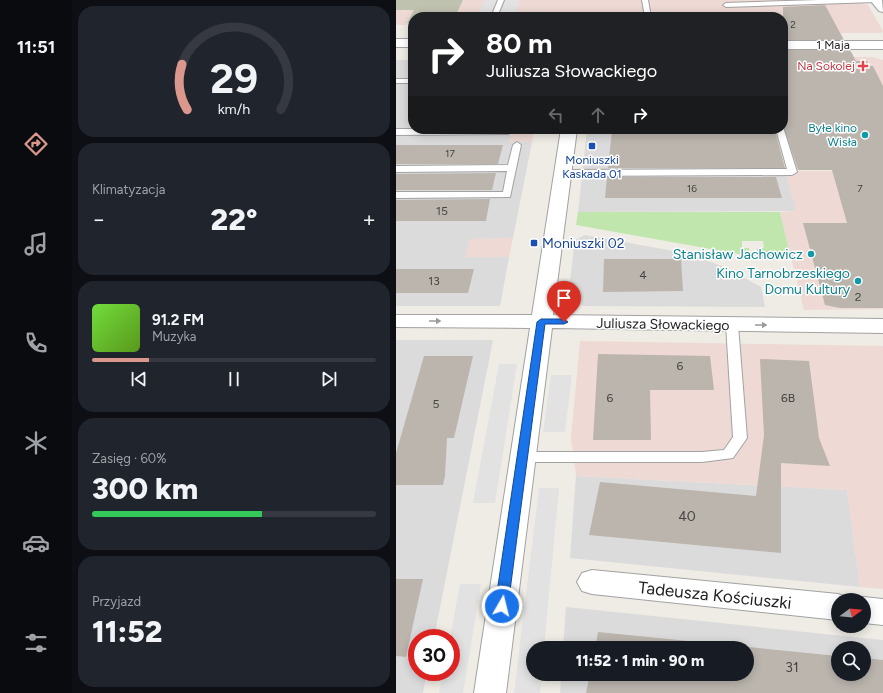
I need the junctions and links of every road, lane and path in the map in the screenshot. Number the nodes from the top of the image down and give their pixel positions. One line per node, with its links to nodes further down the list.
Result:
1 (501, 0): 6 (lane)
2 (645, 0): 7 (lane)
3 (876, 0): 4 (lane); 5 (street)
4 (726, 5)
5 (883, 8)
6 (496, 12)
7 (647, 12)
8 (396, 43): 9 (street)
9 (408, 43)
10 (788, 45): 11 (street, 1 Maja)
11 (883, 45)
12 (396, 81): 13 (lane)
13 (408, 81)
14 (408, 131): 15 (lane)
15 (396, 132)
16 (568, 134): 21 (street)
17 (781, 134): 21 (lane)
18 (518, 145): 19 (lane)
19 (512, 168): 20 (lane); 22 (lane)
20 (396, 169)
21 (563, 173): 24 (street)
22 (396, 195)
23 (396, 321): 24 (street, Juliusza Słowackiego, one-way to 24)
24 (541, 322): 25 (street, Juliusza Słowackiego); 27 (street)
25 (732, 325): 26 (street, Juliusza Słowackiego, one-way to 26); 27 (lane)
26 (883, 326)
27 (522, 457): 32 (street)
28 (592, 582): 29 (street, Tadeusza Kościuszki)
29 (831, 606)
30 (871, 611): 31 (street)
31 (883, 612)
32 (490, 693)

